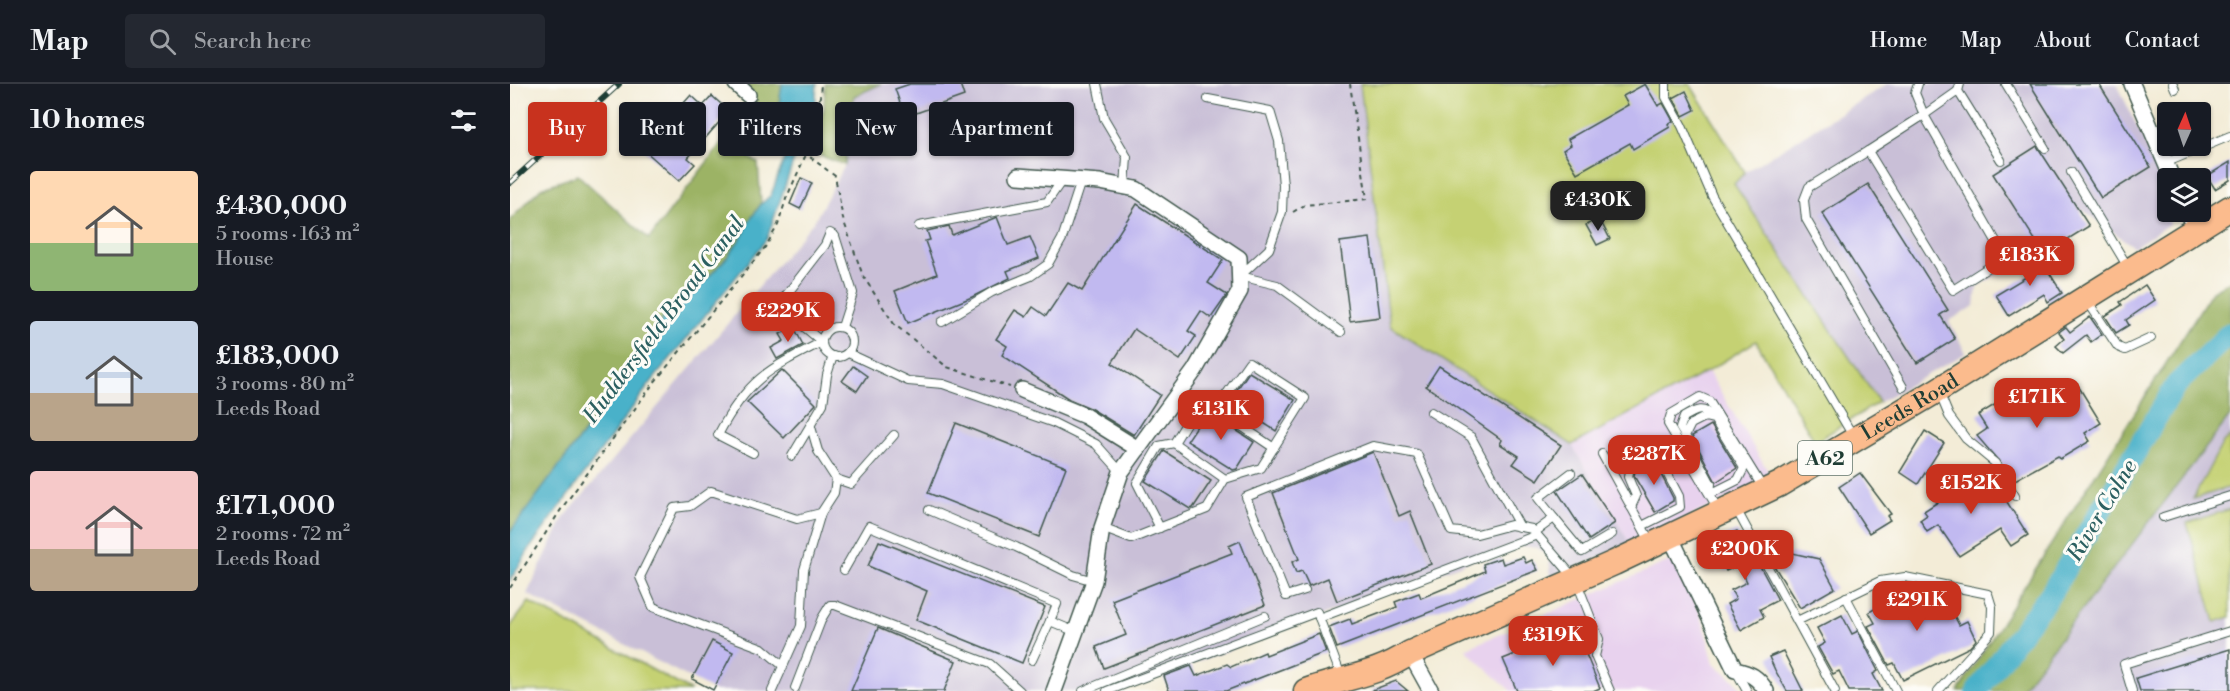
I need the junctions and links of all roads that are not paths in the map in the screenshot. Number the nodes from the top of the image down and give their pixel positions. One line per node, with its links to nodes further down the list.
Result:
1 (736, 84): 8 (street)
2 (1097, 84): 21 (lane)
3 (1666, 84): 43 (lane)
4 (1918, 84): 10 (lane)
5 (2006, 84): 12 (lane)
6 (2132, 84): 15 (street)
7 (1959, 87): 10 (lane); 14 (lane)
8 (748, 95)
9 (1208, 99): 27 (lane)
10 (1924, 115): 13 (lane); 13 (lane)
11 (2230, 136): 15 (lane)
12 (2045, 148)
13 (1868, 151): 36 (lane)
14 (2001, 160)
15 (2165, 164): 16 (street)
16 (2167, 168)
17 (2072, 172): 26 (lane)
18 (1018, 176): 19 (street)
19 (1063, 179): 20 (street); 25 (lane)
20 (1081, 181): 21 (street); 29 (lane)
21 (1125, 187): 27 (street)
22 (2230, 208): 23 (main road, Leeds Road / A62)
23 (2211, 214)
24 (2189, 222): 26 (main road, Leeds Road / A62)
25 (919, 226)
26 (2129, 270): 28 (main road, Leeds Road / A62)
27 (1239, 276): 31 (lane); 46 (street)
28 (2086, 298): 32 (lane); 38 (main road, Leeds Road / A62)
29 (942, 322)
30 (842, 327): 33 (lane); 33 (lane); 34 (lane)
31 (1341, 332)
32 (2151, 338)
33 (822, 342): 35 (lane); 47 (lane)
34 (848, 353): 35 (lane); 52 (lane)
35 (833, 356): 41 (lane)
36 (1903, 387)
37 (1022, 390): 46 (street)
38 (1938, 390): 43 (main road, Leeds Road / A62); 56 (lane)
39 (1216, 409): 44 (lane); 45 (lane); 45 (lane)
40 (1431, 412): 64 (lane)
41 (811, 427): 49 (lane); 53 (lane)
42 (894, 435): 53 (lane)
43 (1855, 440): 55 (main road, Leeds Road / A62)
44 (1174, 443): 54 (lane); 66 (lane)
45 (1274, 448): 54 (lane)
46 (1138, 449): 52 (street)
47 (753, 453)
48 (1602, 454): 59 (lane)
49 (792, 456)
50 (1744, 468): 55 (lane); 58 (lane); 58 (lane)
51 (1571, 473): 63 (lane)
52 (1118, 478): 65 (street)
53 (836, 479): 61 (lane)
54 (1225, 479): 66 (lane)
55 (1760, 483): 58 (main road, Leeds Road / A62); 58 (lane)
56 (2015, 496)
57 (2230, 496): 62 (lane)
58 (1722, 504): 69 (main road, Leeds Road / A62); 78 (lane)
59 (1631, 507): 69 (lane); 69 (lane)
60 (929, 510): 72 (lane)
61 (821, 513): 83 (lane); 83 (lane)
62 (2163, 517)
63 (1554, 519): 67 (lane); 68 (lane)
64 (1520, 527): 67 (lane); 73 (lane)
65 (1102, 528): 66 (lane); 72 (street)
66 (1160, 528)
67 (1536, 534): 71 (lane); 76 (lane)
68 (1612, 534)
69 (1655, 536): 71 (main road, Leeds Road / A62); 84 (street)
70 (844, 570): 77 (lane)
71 (1576, 580): 81 (main road, Leeds Road / A62); 94 (lane)
72 (1094, 581): 80 (street)
73 (1305, 590)
74 (1846, 597): 78 (lane); 98 (lane); 99 (lane)
75 (1265, 616): 90 (lane)
76 (1319, 618): 85 (lane); 91 (lane)
77 (1050, 621): 80 (lane); 82 (lane)
78 (1797, 621): 97 (lane)
79 (2230, 631): 100 (lane)
80 (1076, 632): 89 (street)
81 (1410, 653): 85 (main road, Leeds Road / A62); 93 (street)
82 (1032, 660)
83 (782, 665): 88 (lane)
84 (1735, 670): 95 (lane); 96 (street)
85 (1341, 678): 92 (main road, Leeds Road / A62)
86 (795, 688): 87 (lane)
87 (1016, 690)
88 (772, 691)
89 (1054, 691)
90 (1083, 691)
91 (1107, 691)
92 (1306, 691)
93 (1431, 691)
94 (1610, 691)
95 (1747, 691)
96 (1766, 691)
97 (1835, 691)
98 (1896, 691)
99 (1938, 691)
100 (2132, 691)

